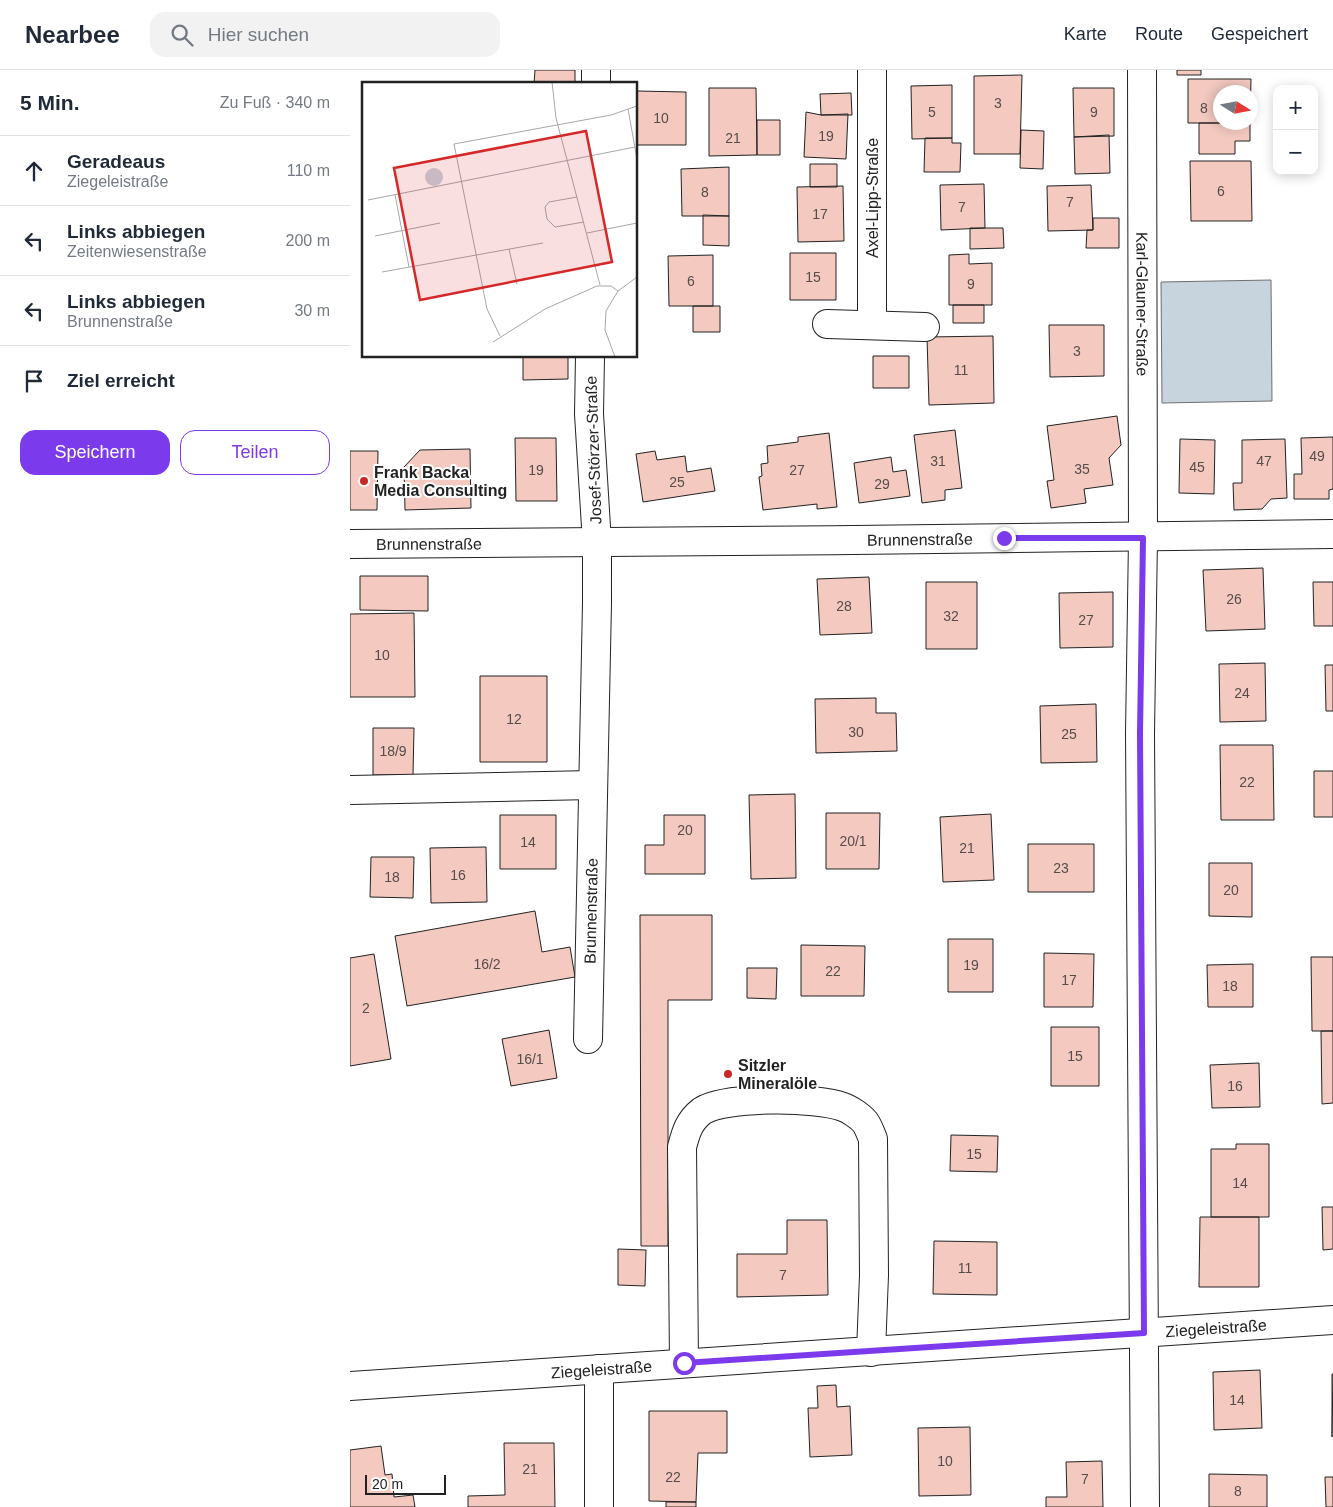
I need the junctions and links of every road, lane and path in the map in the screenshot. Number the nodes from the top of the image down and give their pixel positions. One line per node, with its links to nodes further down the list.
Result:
1 (872, 70): 4 (street, Axel-Lipp-Straße)
2 (1142, 70): 8 (street, Karl-Glauner-Straße)
3 (827, 324): 4 (street)
4 (872, 325): 5 (street)
5 (925, 327)
6 (590, 358): 9 (street, Josef-Störzer-Straße)
7 (1333, 534): 8 (street, Brunnenstraße)
8 (1143, 538): 9 (street, Brunnenstraße); 15 (street, Karl-Glauner-Straße)
9 (597, 543): 10 (street, Brunnenstraße); 11 (street, Brunnenstraße)
10 (350, 544)
11 (593, 785): 12 (street); 13 (street, Brunnenstraße)
12 (350, 790)
13 (588, 1039)
14 (1333, 1320): 15 (street, Ziegeleistraße)
15 (1144, 1333): 16 (street, Ziegeleistraße); 21 (street, Karl-Glauner-Straße)
16 (871, 1352): 17 (street, Ziegeleistraße); 17 (street)
17 (684, 1363): 18 (street, Ziegeleistraße)
18 (598, 1369): 19 (street, Ziegeleistraße); 20 (street)
19 (350, 1386)
20 (599, 1507)
21 (1145, 1507)

